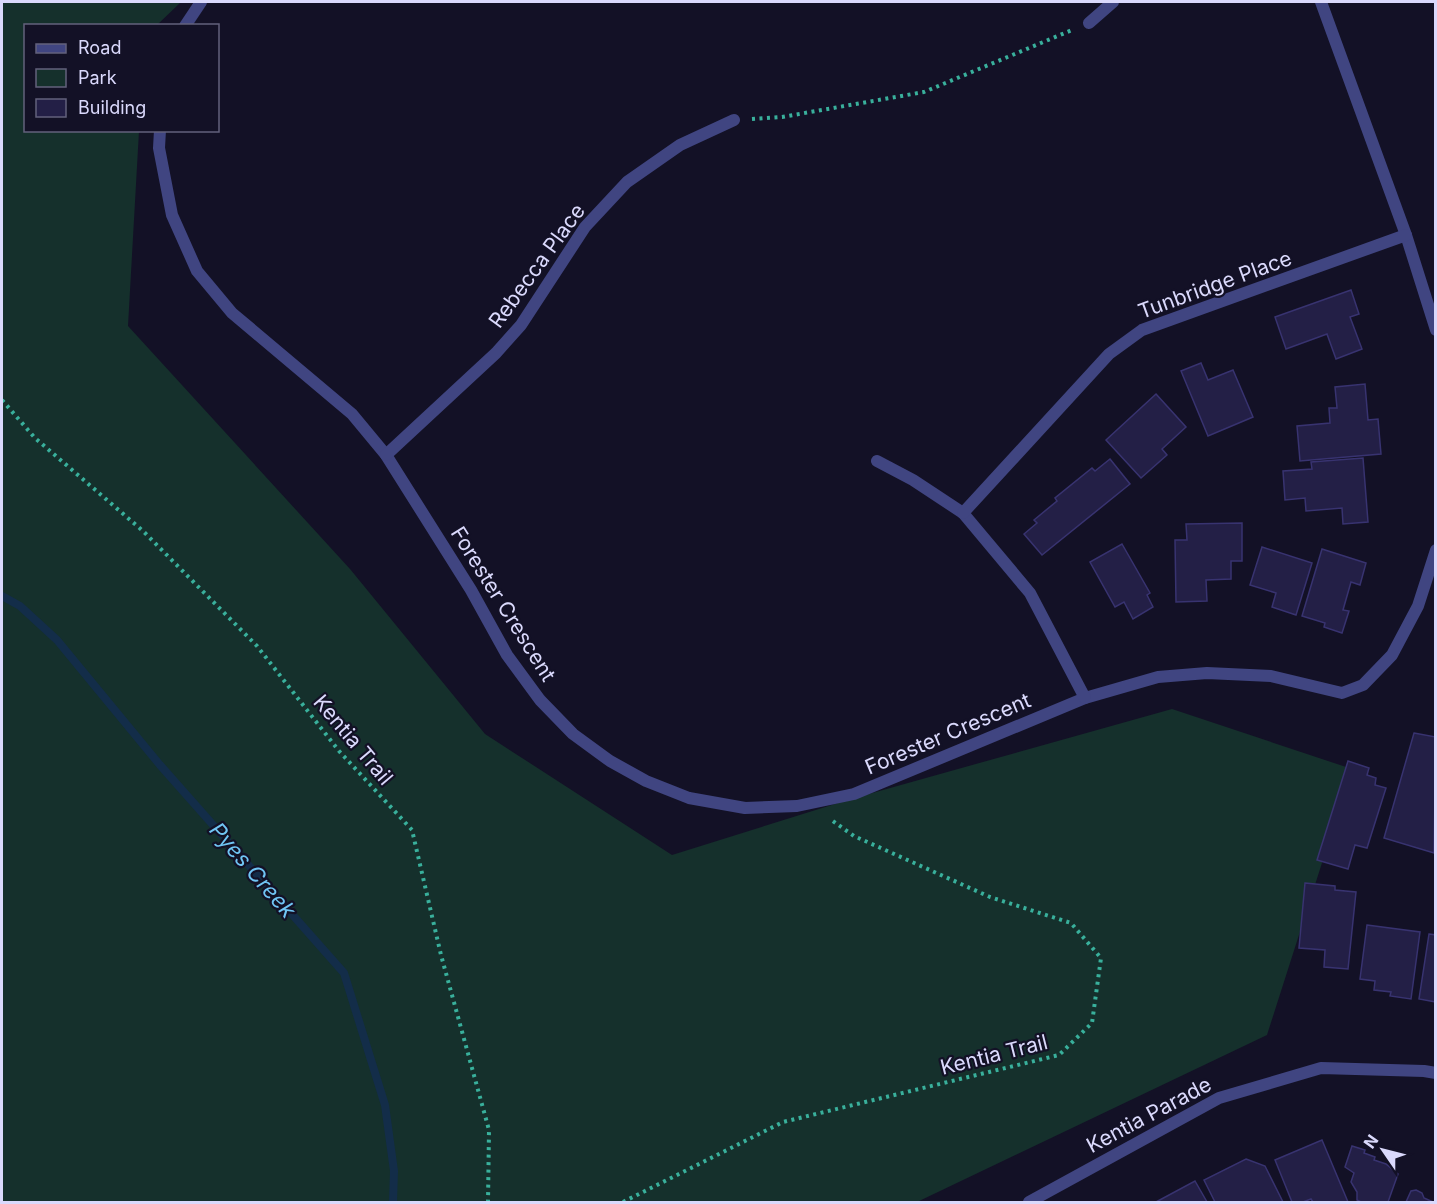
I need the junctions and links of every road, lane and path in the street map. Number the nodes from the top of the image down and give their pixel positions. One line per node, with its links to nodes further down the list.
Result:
1 (201, 2): 5 (street)
2 (1113, 2): 4 (street)
3 (1321, 2): 8 (street)
4 (1089, 22): 6 (path)
5 (186, 24)
6 (734, 120): 11 (street, Rebecca Place)
7 (160, 132): 11 (street, Forester Crescent)
8 (1406, 236): 9 (street); 13 (street, Tunbridge Place)
9 (1436, 330)
10 (2, 400): 18 (path, Kentia Trail)
11 (386, 455): 16 (street, Forester Crescent)
12 (877, 461): 13 (street)
13 (963, 513): 15 (street)
14 (1436, 550): 15 (street, Forester Crescent)
15 (1085, 698): 16 (street, Forester Crescent)
16 (809, 804): 19 (path, Kentia Trail)
17 (1436, 1073): 20 (street, Kentia Parade)
18 (488, 1203)
19 (623, 1203)
20 (1029, 1203)

